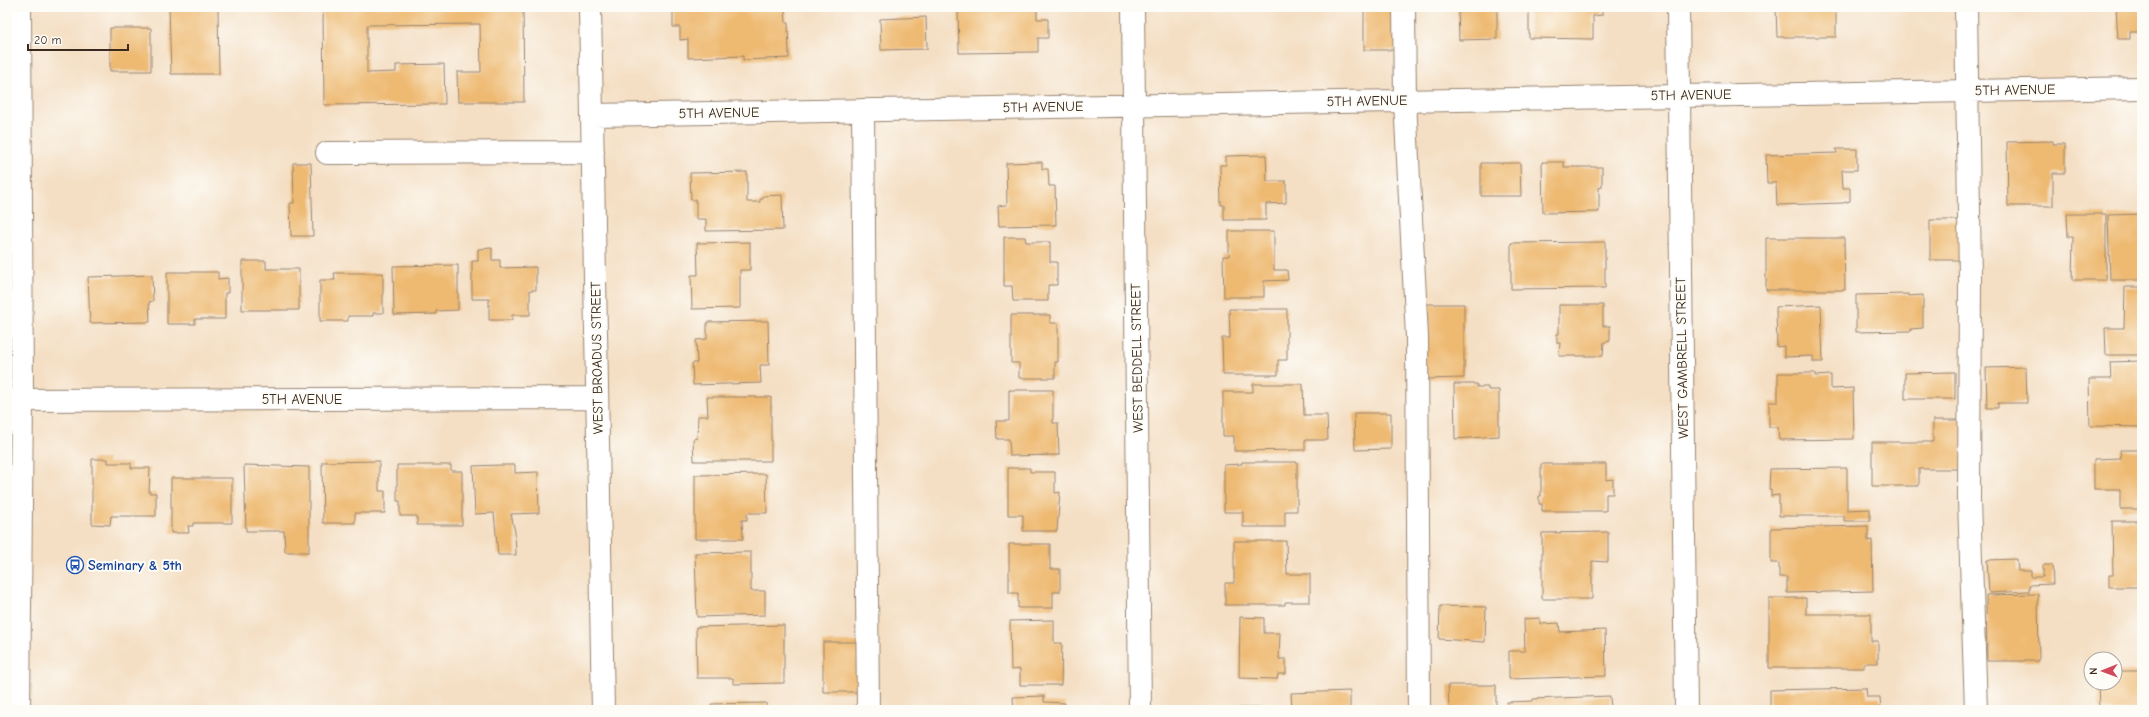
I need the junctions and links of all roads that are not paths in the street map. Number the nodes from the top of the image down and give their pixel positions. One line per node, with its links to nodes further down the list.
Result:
1 (20, 7): 17 (street)
2 (590, 7): 13 (street, WEST BROADUS STREET)
3 (1133, 7): 11 (street, WEST BEDDELL STREET)
4 (1404, 7): 10 (street)
5 (1678, 7): 9 (street, WEST GAMBRELL STREET)
6 (1966, 7): 8 (street)
7 (2142, 88): 8 (street, 5TH AVENUE)
8 (1966, 91): 9 (street, 5TH AVENUE); 24 (street)
9 (1679, 96): 10 (street, 5TH AVENUE); 23 (street, WEST GAMBRELL STREET)
10 (1405, 100): 11 (street, 5TH AVENUE); 22 (street)
11 (1134, 105): 12 (street, 5TH AVENUE); 21 (street, WEST BEDDELL STREET)
12 (863, 110): 13 (street, 5TH AVENUE); 20 (street)
13 (592, 115): 14 (street, WEST BROADUS STREET)
14 (593, 152): 15 (street); 16 (street, WEST BROADUS STREET)
15 (327, 153)
16 (598, 398): 17 (street, 5TH AVENUE); 19 (street, WEST BROADUS STREET)
17 (14, 400): 18 (street)
18 (19, 710)
19 (603, 710)
20 (868, 710)
21 (1140, 710)
22 (1419, 710)
23 (1686, 710)
24 (1976, 710)

